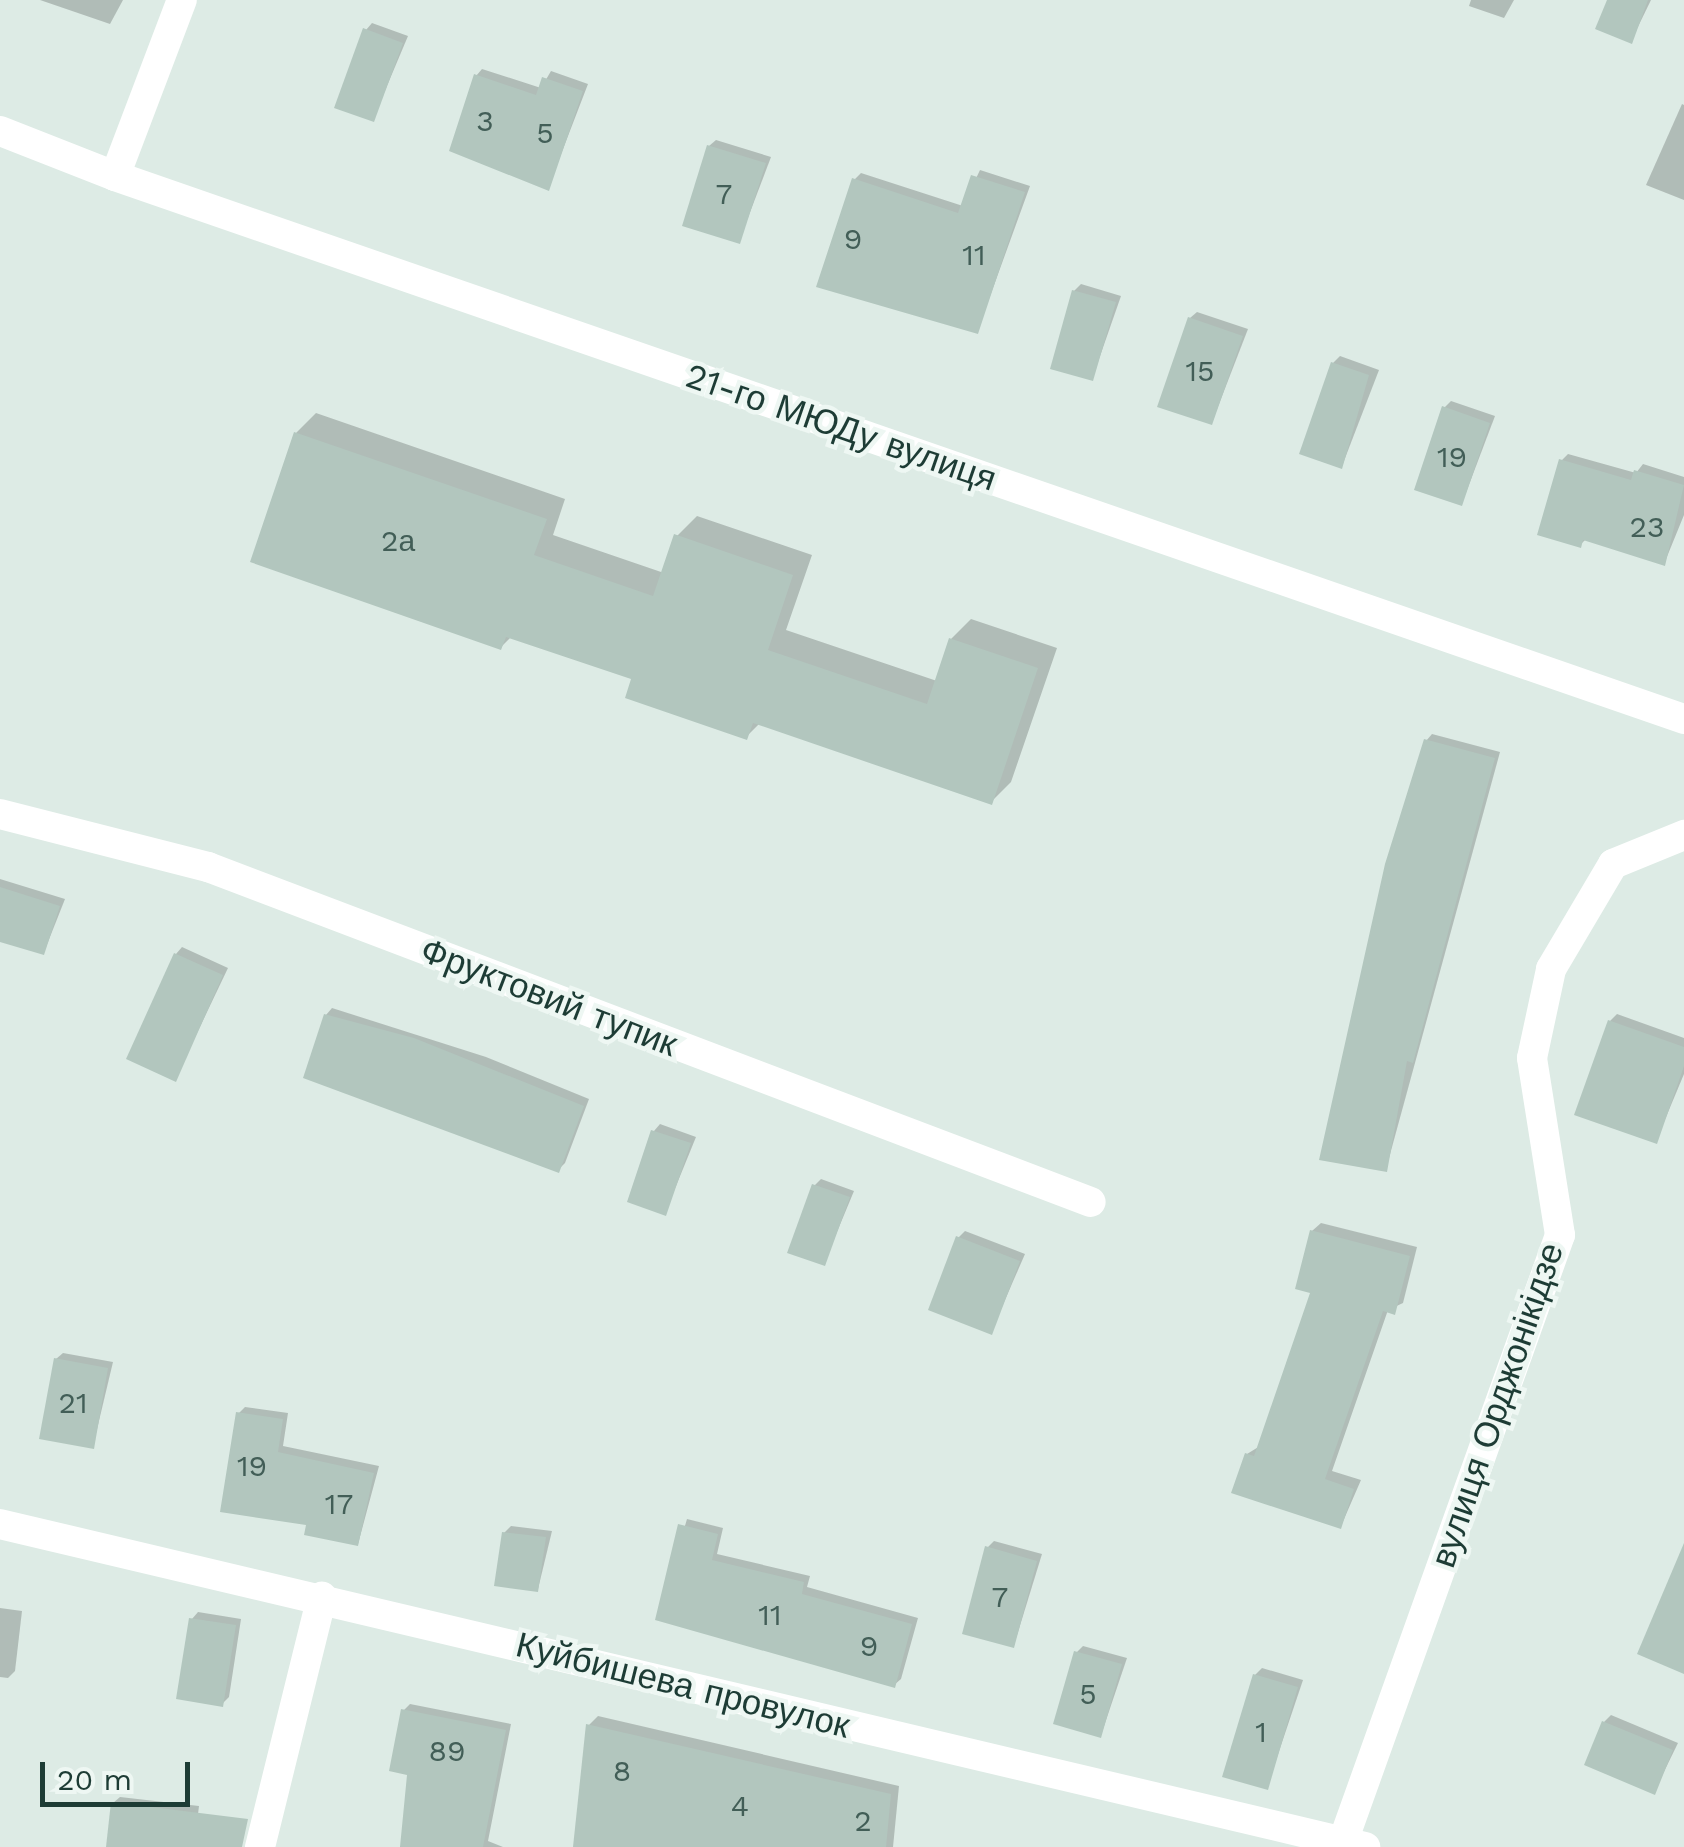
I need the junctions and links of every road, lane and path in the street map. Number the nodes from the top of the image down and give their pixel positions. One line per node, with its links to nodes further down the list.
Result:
1 (182, 0): 3 (street)
2 (0, 131): 3 (street, 21-го МЮДу вулиця)
3 (115, 176): 4 (street, 21-го МЮДу вулиця)
4 (1684, 719)
5 (0, 814): 7 (street, Фруктовий тупик)
6 (1684, 835): 10 (street, вулиця Орджонікідзе)
7 (1091, 1202)
8 (0, 1524): 9 (street, Куйбишева провулок)
9 (322, 1597): 10 (street, Куйбишева провулок); 11 (street)
10 (1349, 1846)
11 (260, 1847)

